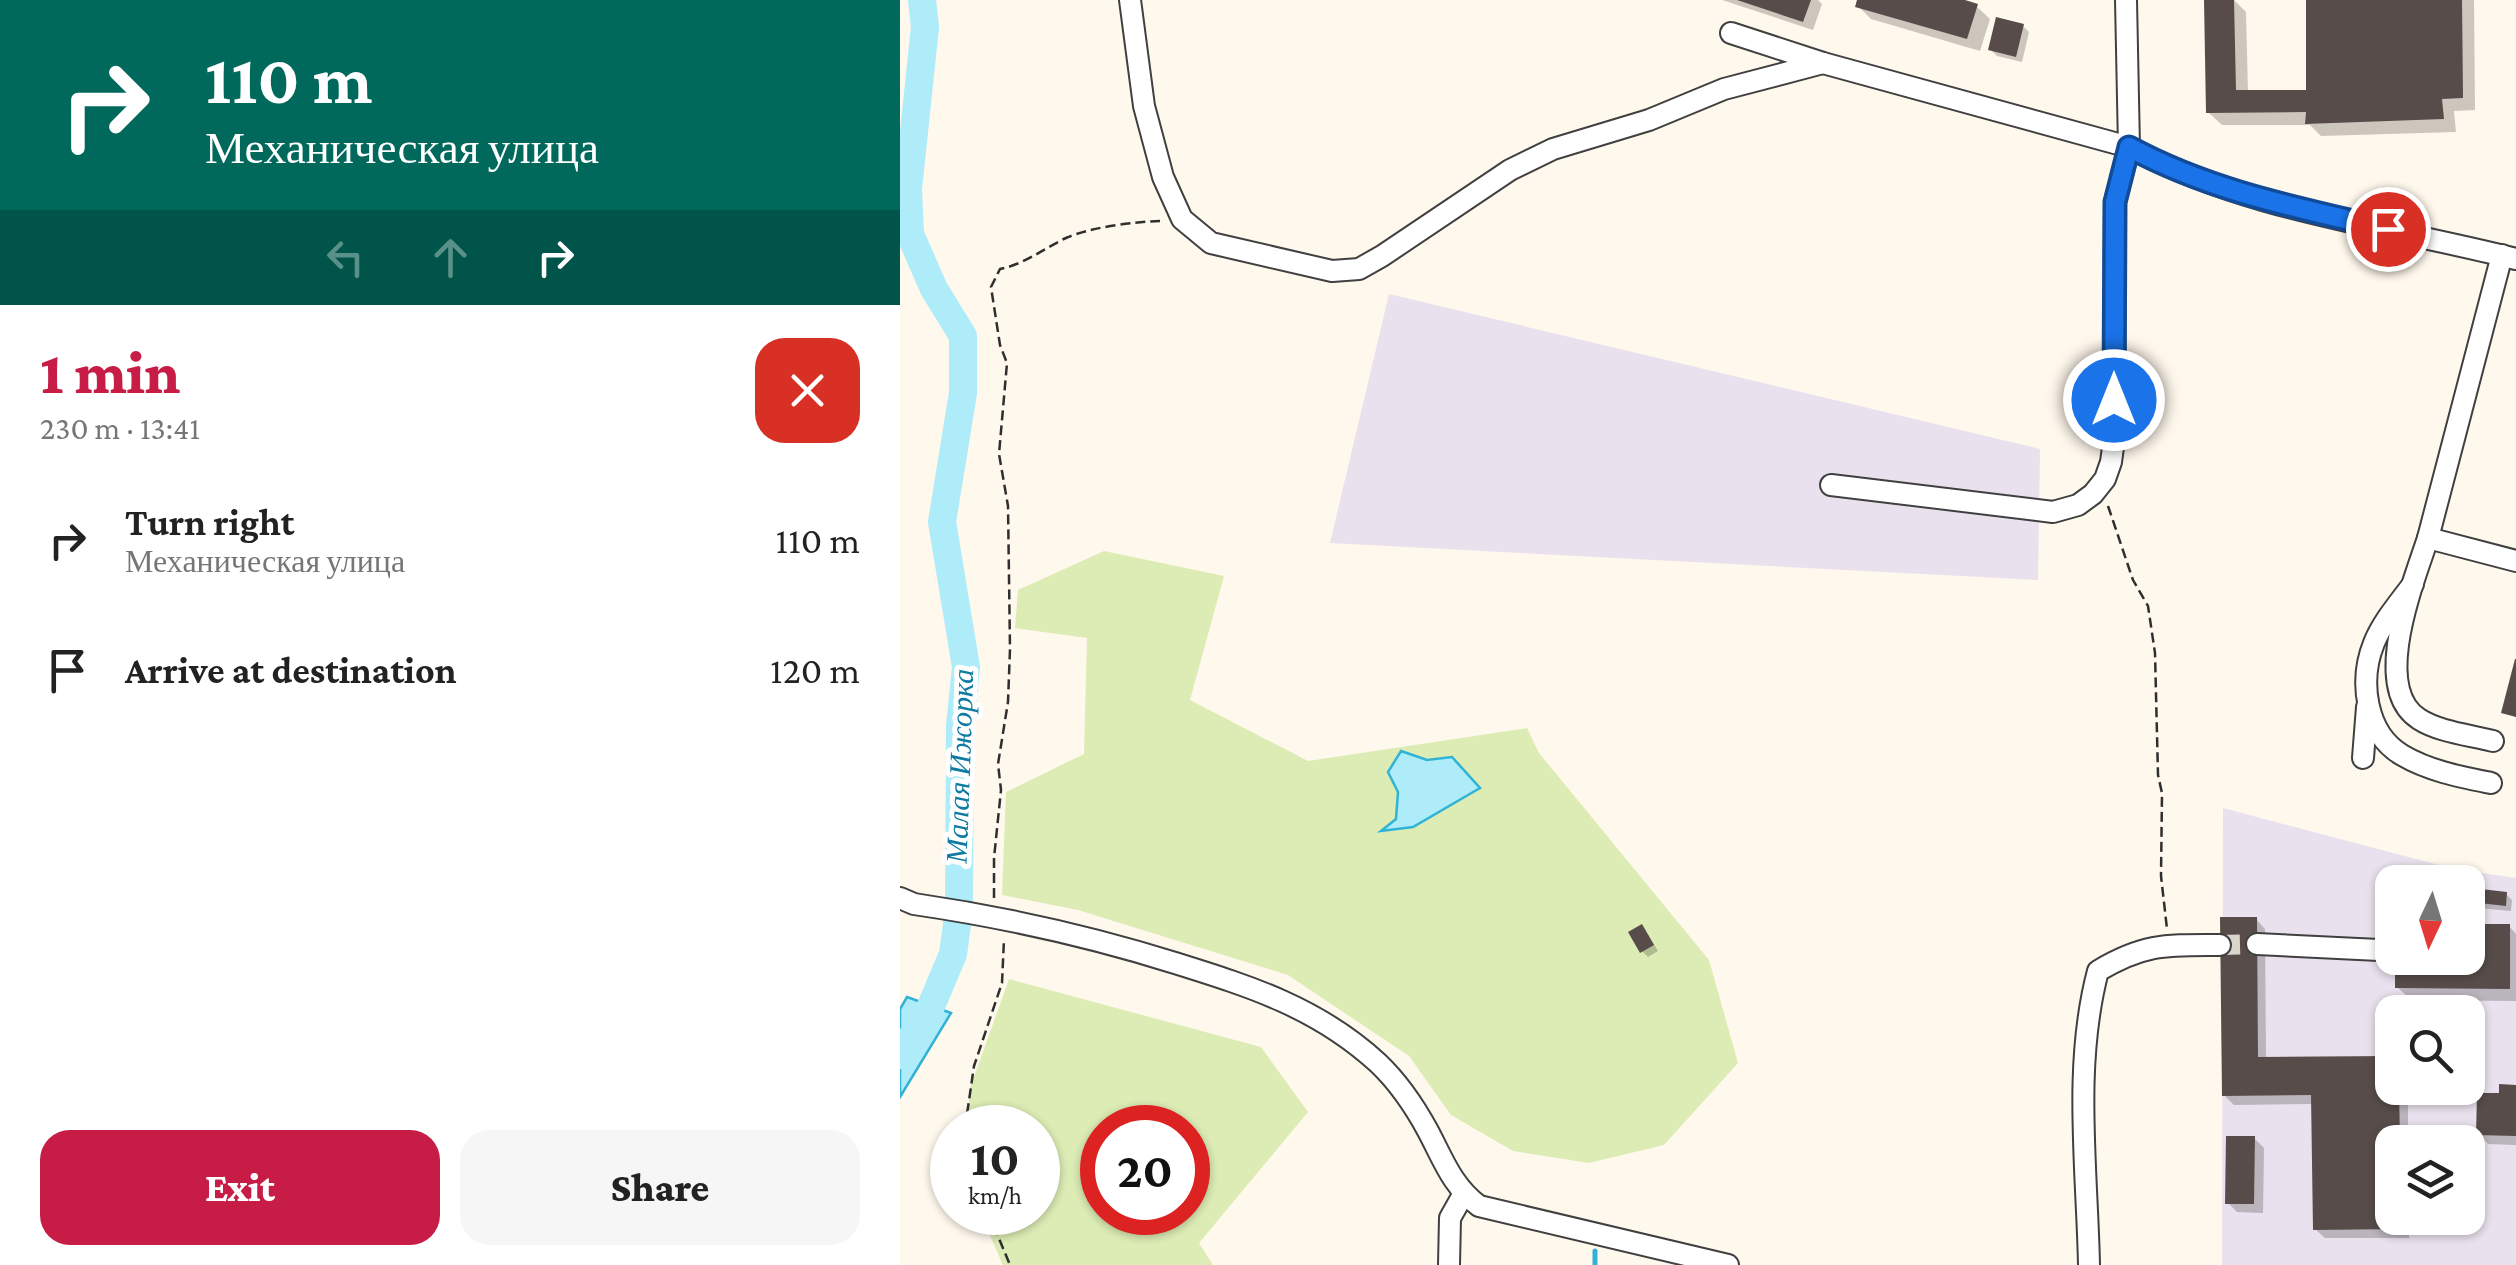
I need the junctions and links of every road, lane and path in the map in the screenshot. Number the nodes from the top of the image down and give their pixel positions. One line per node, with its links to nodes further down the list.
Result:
1 (1130, 0): 6 (street)
2 (2126, 0): 5 (street)
3 (1731, 33): 4 (street)
4 (1822, 63): 5 (street); 6 (street)
5 (2129, 147): 7 (street); 8 (street)
6 (1182, 219): 18 (path)
7 (2509, 257): 10 (street)
8 (2105, 479): 9 (street); 21 (path)
9 (1832, 485)
10 (2428, 538): 11 (street); 12 (street)
11 (2516, 561)
12 (2413, 584): 13 (street); 14 (street)
13 (2367, 705): 15 (street); 16 (street)
14 (2493, 741)
15 (2363, 758)
16 (2491, 783)
17 (907, 901): 18 (street)
18 (998, 916): 23 (path); 24 (street)
19 (2220, 944): 21 (street)
20 (2257, 944): 22 (street)
21 (2168, 945): 29 (street)
22 (2375, 950)
23 (968, 1105)
24 (1464, 1194): 27 (street); 28 (street)
25 (998, 1235): 26 (path)
26 (1010, 1265)
27 (1449, 1265)
28 (1728, 1265)
29 (2089, 1265)

